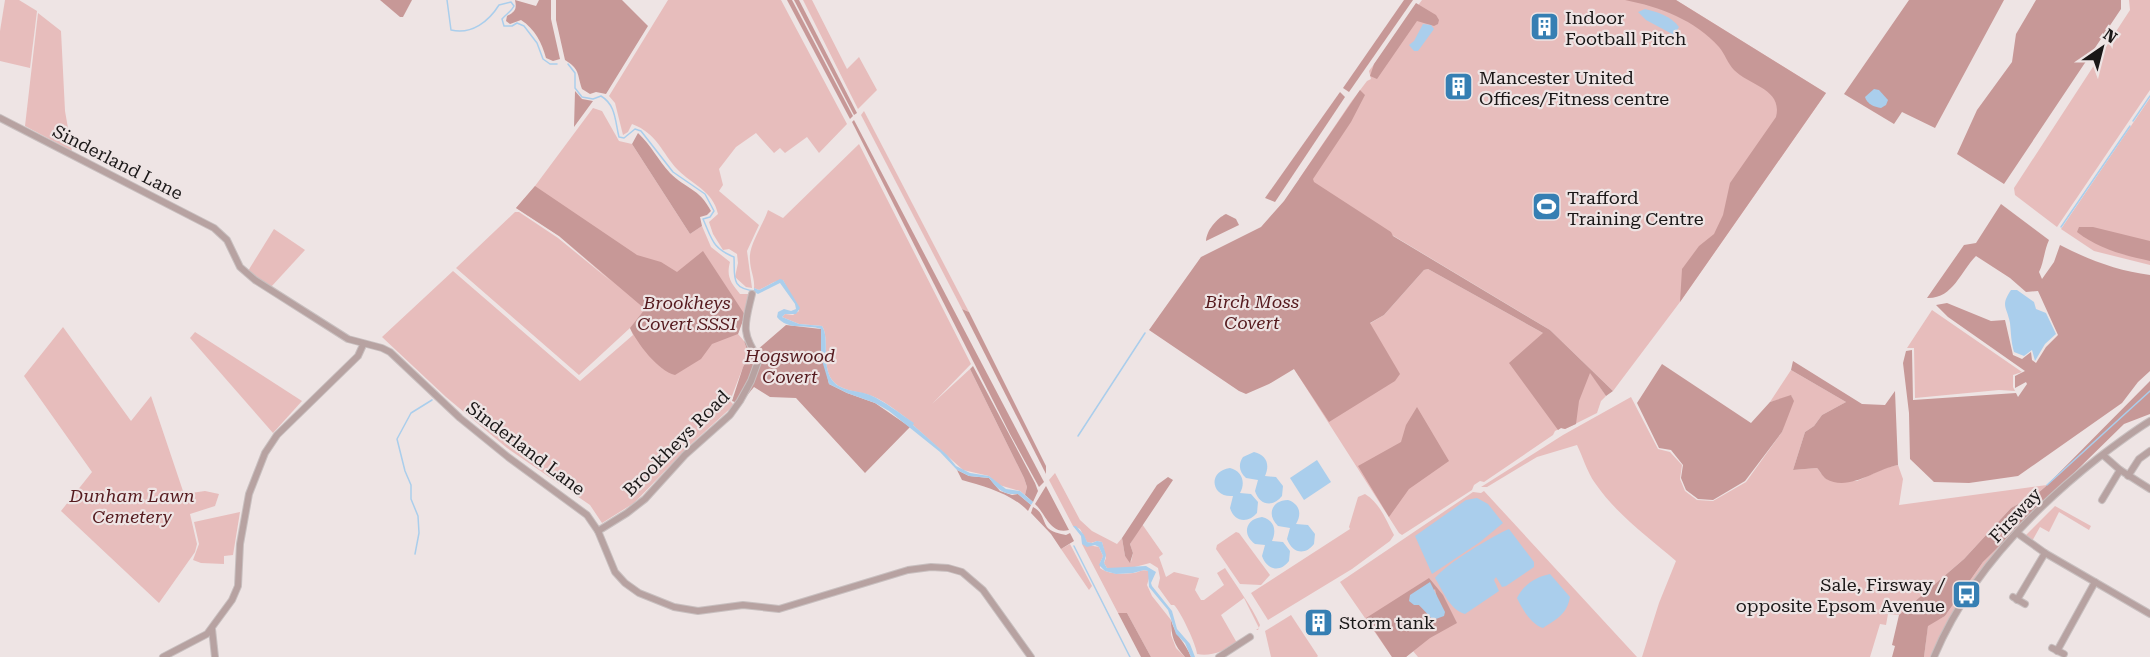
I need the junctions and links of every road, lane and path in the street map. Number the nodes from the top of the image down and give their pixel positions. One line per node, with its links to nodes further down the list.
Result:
1 (0, 118): 3 (street, Sinderland Lane)
2 (752, 294): 11 (street, Brookheys Road)
3 (363, 345): 11 (street, Sinderland Lane); 17 (street)
4 (2150, 420): 6 (street, Firsway)
5 (2150, 451): 8 (street)
6 (2103, 455): 7 (street); 12 (street, Firsway)
7 (2120, 470): 8 (street); 10 (street)
8 (2128, 476): 9 (street)
9 (2150, 489)
10 (2102, 500)
11 (598, 531): 22 (street, Sinderland Lane)
12 (2017, 533): 13 (street); 24 (street, Firsway)
13 (2045, 553): 14 (street); 15 (street)
14 (2095, 582): 16 (street); 19 (street)
15 (2025, 604)
16 (2150, 614)
17 (212, 629): 20 (street); 21 (street)
18 (1250, 637): 23 (street)
19 (2058, 651)
20 (163, 657)
21 (215, 657)
22 (1031, 657)
23 (1220, 657)
24 (1934, 657)

